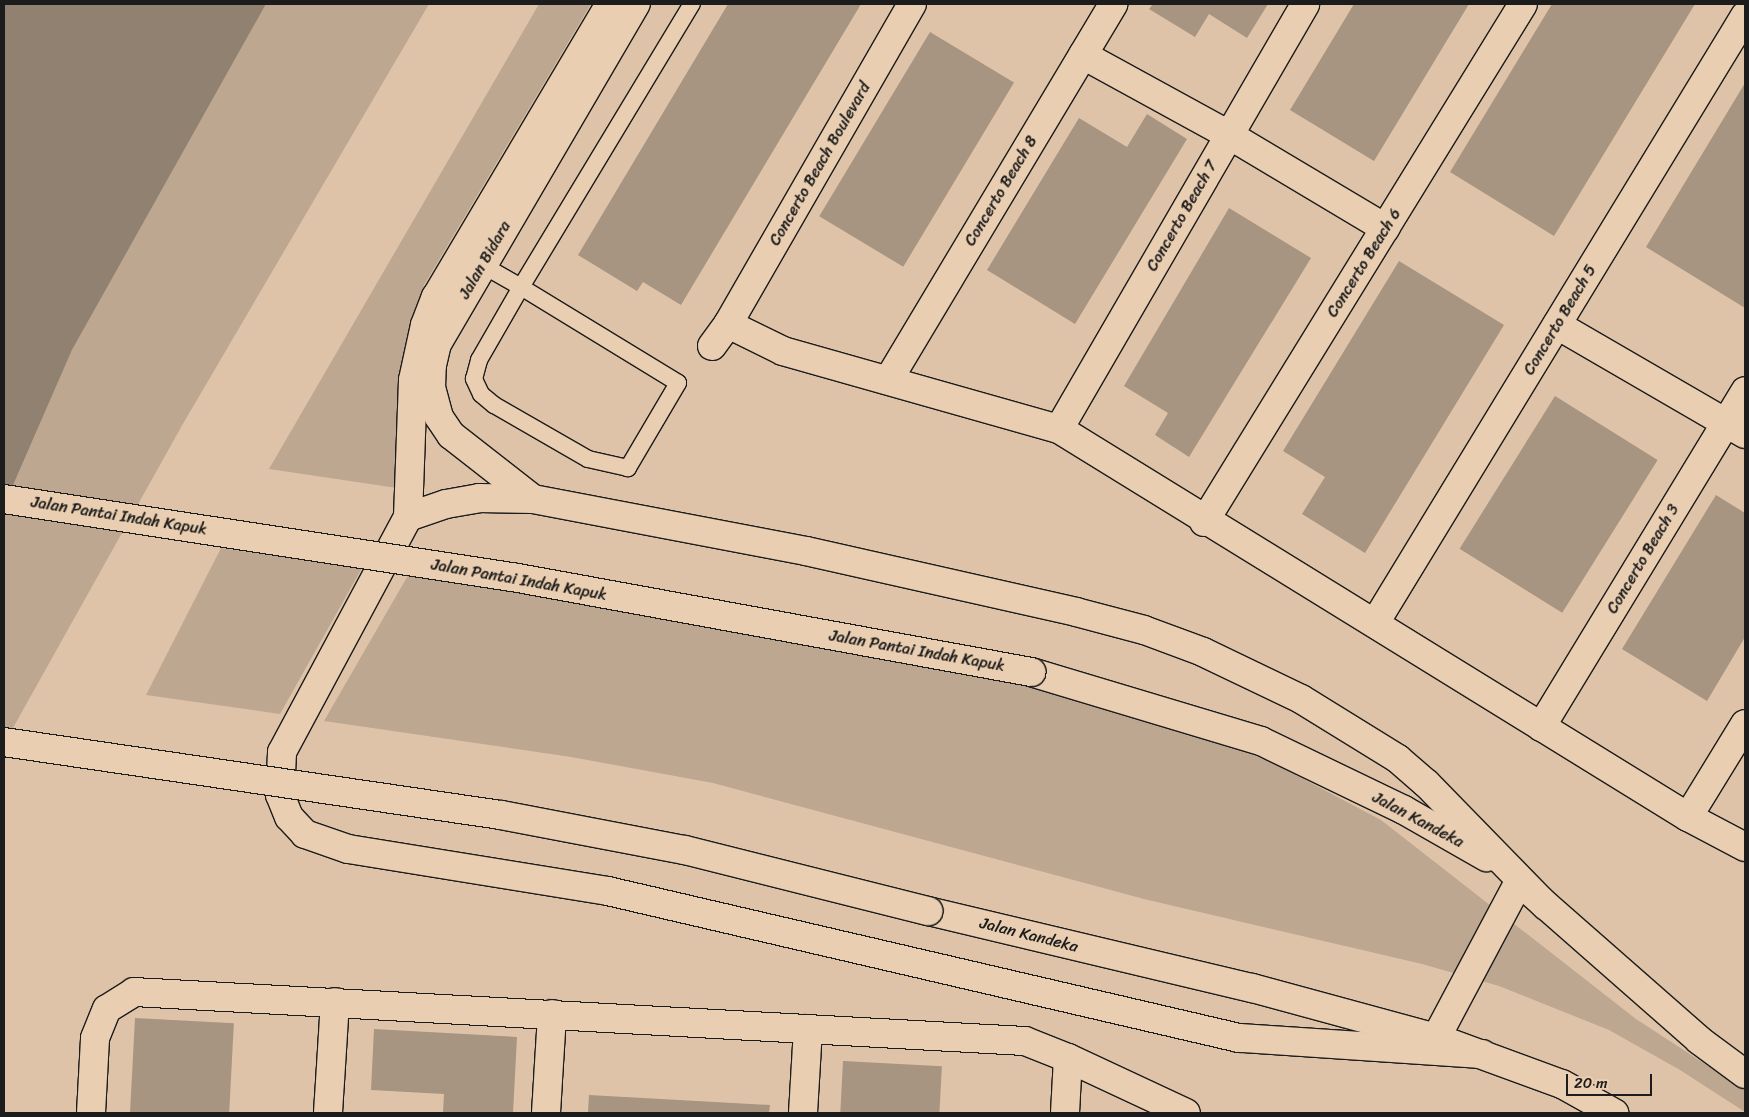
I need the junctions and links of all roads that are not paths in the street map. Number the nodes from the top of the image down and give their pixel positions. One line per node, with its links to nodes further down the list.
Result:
1 (610, 4): 12 (street, Jalan Bidara)
2 (636, 4): 12 (street, Jalan Bidara)
3 (692, 4): 13 (lane)
4 (912, 4): 14 (street, Concerto Beach Boulevard)
5 (1113, 4): 9 (street, Concerto Beach 8)
6 (1305, 4): 10 (street, Concerto Beach 7)
7 (1523, 4): 11 (street, Concerto Beach 6)
8 (1745, 16): 15 (street, Concerto Beach 5)
9 (1083, 55): 10 (street); 17 (street, Concerto Beach 8)
10 (1229, 135): 11 (street); 22 (street, Concerto Beach 7)
11 (1385, 228): 26 (street, Concerto Beach 6)
12 (472, 259): 13 (lane); 18 (street, Jalan Bidara); 20 (street, Jalan Bidara)
13 (521, 287): 13 (lane)
14 (728, 324): 16 (street, Concerto Beach Boulevard); 17 (street)
15 (1557, 324): 21 (street); 27 (street, Concerto Beach 5)
16 (712, 346)
17 (889, 379): 22 (street)
18 (432, 388): 20 (street); 24 (street, Jalan Bidara)
19 (1745, 391): 21 (street, Concerto Beach 3)
20 (414, 413): 25 (street, Jalan Bidara)
21 (1736, 428): 30 (street, Concerto Beach 3)
22 (1059, 429): 26 (street)
23 (4, 498): 28 (street, Jalan Pantai Indah Kapuk, bridge)
24 (533, 499): 25 (street); 35 (street)
25 (408, 517): 40 (street)
26 (1204, 522): 27 (street)
27 (1375, 623): 30 (street)
28 (1032, 672): 34 (street, Jalan Kandeka)
29 (1745, 724): 32 (street)
30 (1541, 726): 32 (street)
31 (4, 742): 39 (street, Jalan Kandeka, bridge)
32 (1688, 816): 33 (street)
33 (1745, 847)
34 (1519, 882): 35 (street, Jalan Kandeka); 39 (street)
35 (1546, 906): 42 (street, Jalan Kandeka)
36 (335, 1002): 37 (street); 43 (street); 44 (street)
37 (552, 1014): 38 (street); 45 (street)
38 (808, 1029): 41 (street); 46 (street)
39 (1436, 1038): 40 (street, Jalan Kandeka)
40 (1482, 1054): 49 (street, Jalan Kandeka)
41 (1068, 1058): 47 (street); 48 (street)
42 (1745, 1074)
43 (91, 1113)
44 (328, 1113)
45 (546, 1113)
46 (803, 1113)
47 (1065, 1113)
48 (1186, 1113)
49 (1614, 1113)

